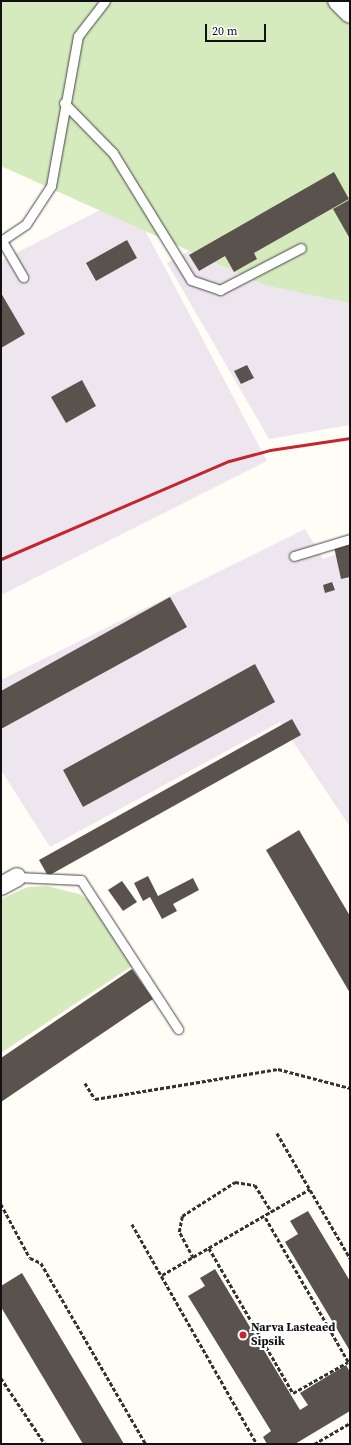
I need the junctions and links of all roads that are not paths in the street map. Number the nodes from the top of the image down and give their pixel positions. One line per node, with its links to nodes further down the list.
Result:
1 (105, 1): 4 (lane)
2 (337, 1): 3 (street)
3 (350, 14)
4 (64, 103): 5 (lane); 6 (lane)
5 (2, 241): 7 (lane)
6 (301, 248)
7 (23, 277)
8 (350, 539): 9 (lane)
9 (294, 556)
10 (17, 877): 11 (street); 12 (lane)
11 (1, 886)
12 (178, 1029)

